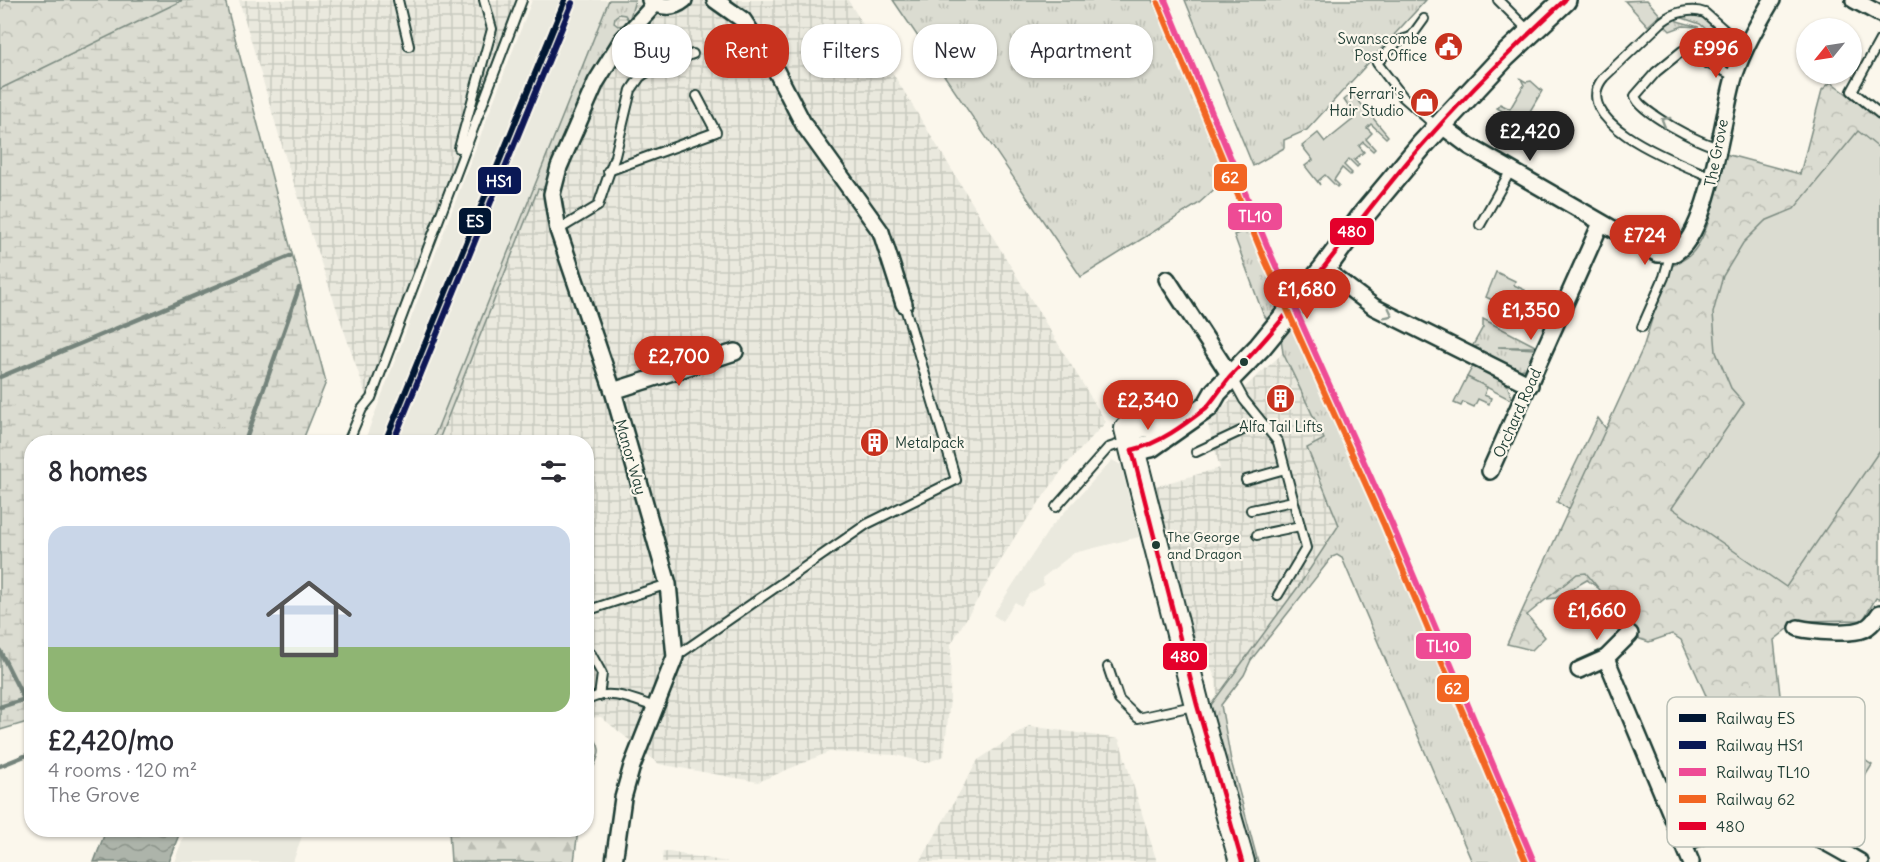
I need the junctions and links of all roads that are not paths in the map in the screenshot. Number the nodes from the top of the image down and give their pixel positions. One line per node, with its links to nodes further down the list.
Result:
1 (398, 0): 15 (lane)
2 (484, 0): 23 (lane)
3 (522, 0): 41 (lane)
4 (684, 0): 10 (street)
5 (715, 0): 33 (street)
6 (1498, 0): 13 (lane)
7 (1565, 0): 13 (main road)
8 (1772, 0): 16 (street, The Grove)
9 (1861, 1): 11 (street)
10 (652, 2): 29 (street, Manor Way)
11 (1880, 14)
12 (1424, 19): 21 (lane)
13 (1530, 32): 21 (main road)
14 (1880, 40): 20 (lane)
15 (409, 46)
16 (1745, 48): 18 (street, The Grove); 26 (lane)
17 (693, 54): 25 (lane)
18 (1734, 76): 22 (street, The Grove); 22 (lane, one-way to 18)
19 (697, 96): 25 (lane)
20 (1880, 114)
21 (1440, 127): 24 (street); 31 (main road)
22 (1717, 147): 26 (street, The Grove)
23 (459, 148)
24 (1511, 170): 27 (street); 28 (lane)
25 (608, 171): 29 (lane)
26 (1712, 177): 30 (street, The Grove)
27 (1601, 223): 30 (street); 37 (street, Orchard Road)
28 (1480, 225)
29 (558, 230): 38 (street, Manor Way)
30 (1670, 255): 34 (lane)
31 (1318, 277): 36 (main road); 37 (street, one-way to 37)
32 (1167, 279): 36 (street)
33 (904, 304): 58 (lane)
34 (1642, 327)
35 (735, 352): 38 (street)
36 (1231, 377): 39 (main road); 40 (lane)
37 (1530, 385): 45 (street, Orchard Road)
38 (613, 391): 52 (street, Manor Way)
39 (1216, 392): 42 (main road); 42 (main road)
40 (1260, 422): 43 (lane); 44 (lane)
41 (351, 435)
42 (1131, 446): 48 (lane); 65 (main road)
43 (1196, 452)
44 (1285, 469): 46 (lane); 47 (lane)
45 (1490, 471)
46 (1246, 480)
47 (1293, 501): 49 (lane); 50 (lane)
48 (1056, 507)
49 (1251, 510)
50 (1300, 526): 51 (lane); 53 (lane)
51 (1257, 535)
52 (668, 585): 54 (lane); 58 (street, Manor Way)
53 (1278, 595)
54 (594, 608)
55 (1878, 619): 56 (street)
56 (1797, 628)
57 (1630, 634): 59 (street)
58 (675, 657): 66 (street, Manor Way)
59 (1606, 658): 62 (street); 67 (street)
60 (594, 659): 63 (lane)
61 (1108, 667): 65 (lane)
62 (1579, 670)
63 (599, 696): 64 (lane); 66 (lane)
64 (594, 698)
65 (1197, 705): 71 (main road)
66 (655, 707): 70 (street, Manor Way)
67 (1667, 803)
68 (1685, 847): 72 (street)
69 (1834, 847): 73 (street)
70 (614, 862)
71 (1242, 862)
72 (1691, 862)
73 (1860, 862)

